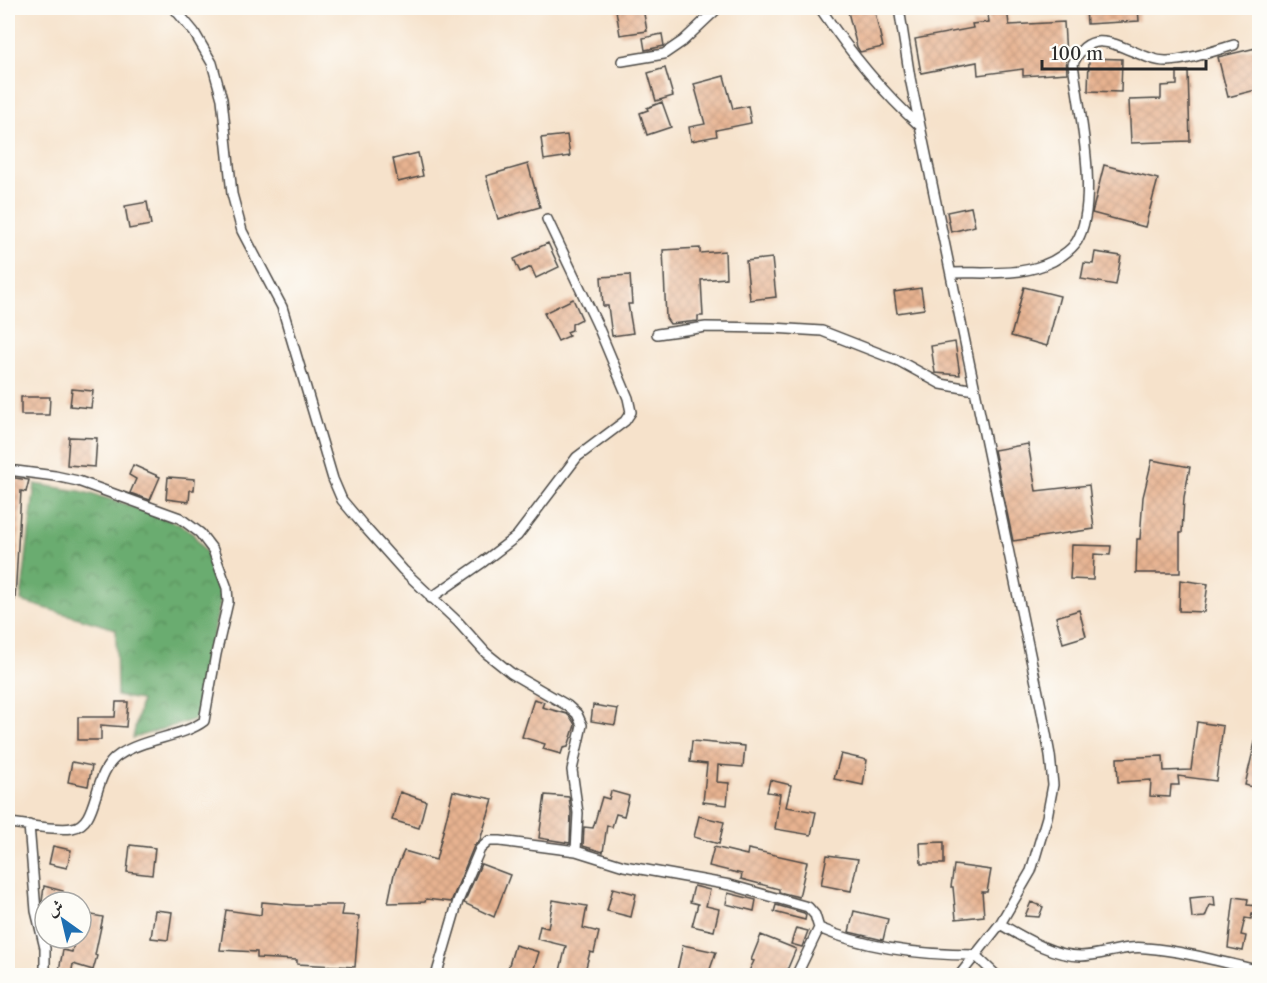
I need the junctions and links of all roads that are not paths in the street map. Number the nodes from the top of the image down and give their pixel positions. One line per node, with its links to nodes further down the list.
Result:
1 (174, 8): 13 (street)
2 (718, 8): 6 (street)
3 (819, 8): 7 (street)
4 (899, 8): 7 (street)
5 (1234, 45): 9 (street)
6 (622, 61)
7 (920, 126): 9 (street)
8 (547, 219): 13 (street)
9 (952, 273): 11 (street)
10 (657, 334): 11 (street)
11 (975, 390): 17 (street)
12 (8, 470): 15 (street)
13 (431, 598): 16 (street)
14 (8, 823): 15 (street)
15 (28, 825): 21 (street)
16 (576, 851): 18 (street); 22 (street)
17 (1000, 924): 19 (street); 20 (street)
18 (819, 928): 19 (street); 23 (street)
19 (975, 955): 24 (street); 25 (street)
20 (1260, 971)
21 (45, 975)
22 (436, 975)
23 (795, 975)
24 (959, 975)
25 (997, 975)

